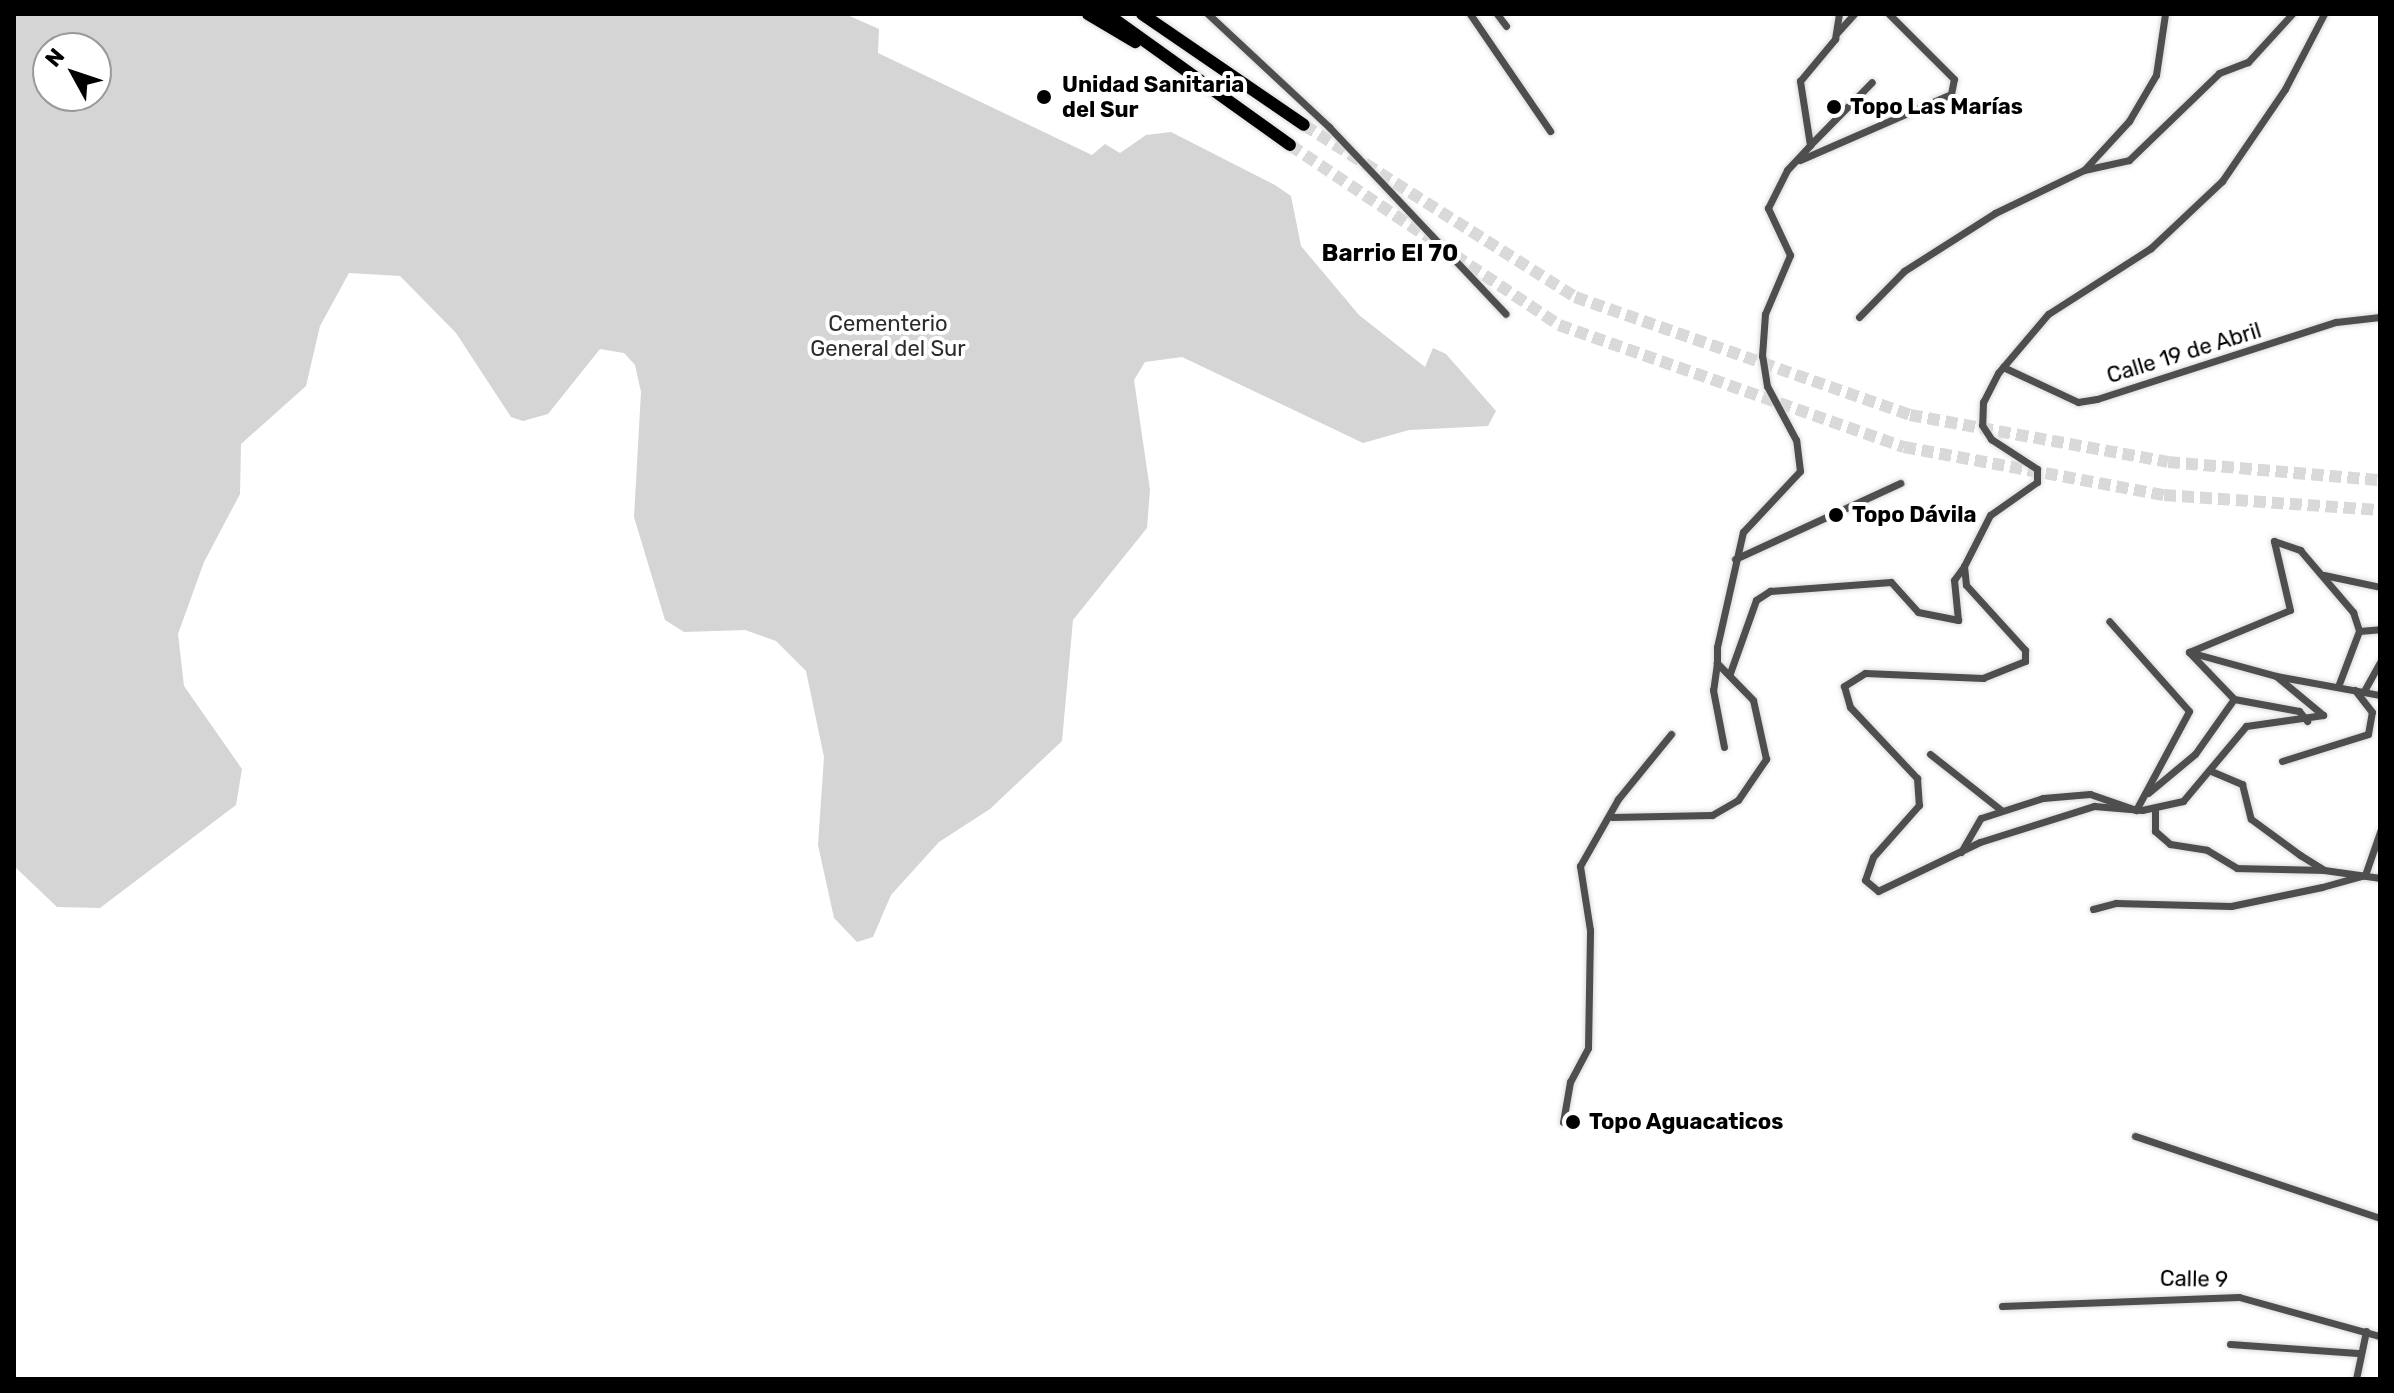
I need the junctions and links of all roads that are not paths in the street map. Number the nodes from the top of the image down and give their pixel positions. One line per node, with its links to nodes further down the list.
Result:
1 (1088, 14): 17 (highway)
2 (1107, 14): 17 (highway)
3 (1142, 14): 16 (highway)
4 (1152, 14): 16 (highway)
5 (1208, 14): 25 (street)
6 (1470, 14): 20 (street)
7 (1497, 14): 14 (street)
8 (1839, 14): 15 (street)
9 (1854, 14): 15 (street)
10 (1889, 14): 23 (street)
11 (2165, 14): 24 (street)
12 (2292, 14): 24 (street)
13 (2324, 14): 28 (street)
14 (1506, 26)
15 (1836, 34): 22 (street)
16 (1180, 40): 19 (highway)
17 (1163, 56): 21 (highway)
18 (1872, 82): 22 (street)
19 (1304, 125)
20 (1550, 131)
21 (1290, 145)
22 (1810, 145): 23 (street)
23 (1798, 161): 30 (street)
24 (2084, 170): 26 (street)
25 (1506, 314)
26 (1859, 317)
27 (2380, 317): 28 (street, Calle 19 de Abril)
28 (2003, 367): 31 (street)
29 (1900, 483): 30 (street)
30 (1735, 559): 39 (street)
31 (1964, 566): 40 (street); 59 (street)
32 (2322, 575): 33 (street); 36 (street); 37 (street)
33 (2380, 587)
34 (2109, 621): 53 (street)
35 (2380, 629): 36 (street)
36 (2359, 631): 42 (street)
37 (2189, 652): 41 (street); 46 (street)
38 (2380, 662): 44 (street)
39 (1717, 663): 40 (street); 49 (street)
40 (1730, 673): 57 (street)
41 (2276, 676): 42 (street); 47 (street)
42 (2339, 684): 43 (street)
43 (2354, 688): 44 (street); 51 (street)
44 (2364, 691): 45 (street)
45 (2380, 695)
46 (2234, 699): 47 (street); 53 (street)
47 (2307, 721): 52 (street)
48 (1671, 734): 57 (street)
49 (1724, 747)
50 (1930, 754): 55 (street)
51 (2282, 761)
52 (2211, 771): 54 (street); 60 (street)
53 (2144, 796): 56 (street)
54 (2155, 808): 56 (street); 60 (street)
55 (2001, 810): 56 (street); 59 (street)
56 (2136, 810): 59 (street)
57 (1612, 817): 64 (street)
58 (2380, 832): 61 (street)
59 (1961, 852)
60 (2324, 870): 61 (street)
61 (2365, 875): 62 (street); 63 (street)
62 (2380, 878)
63 (2093, 909)
64 (1563, 1122)
65 (2135, 1136): 66 (street)
66 (2380, 1218)
67 (2002, 1306): 68 (street, Calle 9)
68 (2366, 1331): 69 (street, Calle 9); 71 (street)
69 (2380, 1336)
70 (2230, 1344): 71 (street)
71 (2358, 1353): 72 (street)
72 (2356, 1379)

